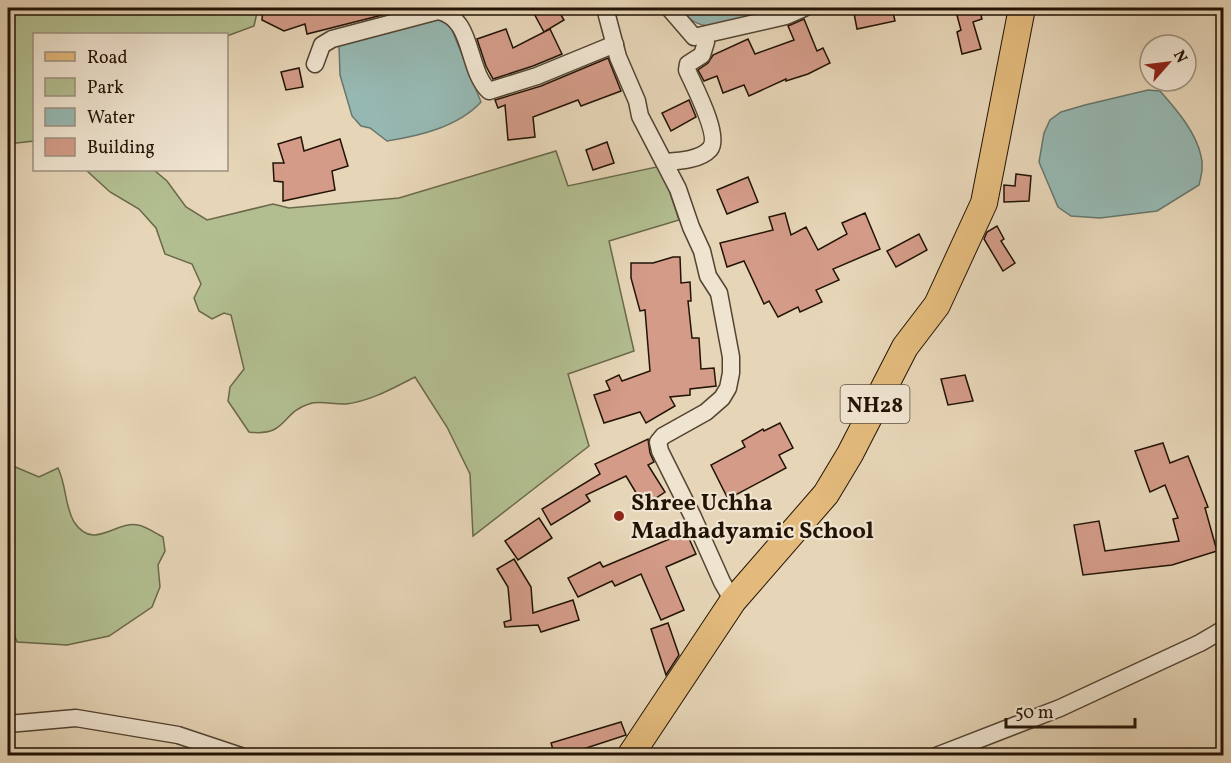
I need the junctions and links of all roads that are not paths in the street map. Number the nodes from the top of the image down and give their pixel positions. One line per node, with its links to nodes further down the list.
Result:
1 (605, 8): 6 (street)
2 (669, 8): 5 (street)
3 (804, 8): 5 (street)
4 (1022, 8): 9 (main road, NH28)
5 (705, 35): 8 (street)
6 (615, 44): 7 (street); 8 (street)
7 (315, 64)
8 (665, 162): 9 (street)
9 (733, 601): 13 (main road, NH28)
10 (1224, 629): 14 (street)
11 (8, 724): 12 (street)
12 (241, 756)
13 (630, 756)
14 (936, 756)

